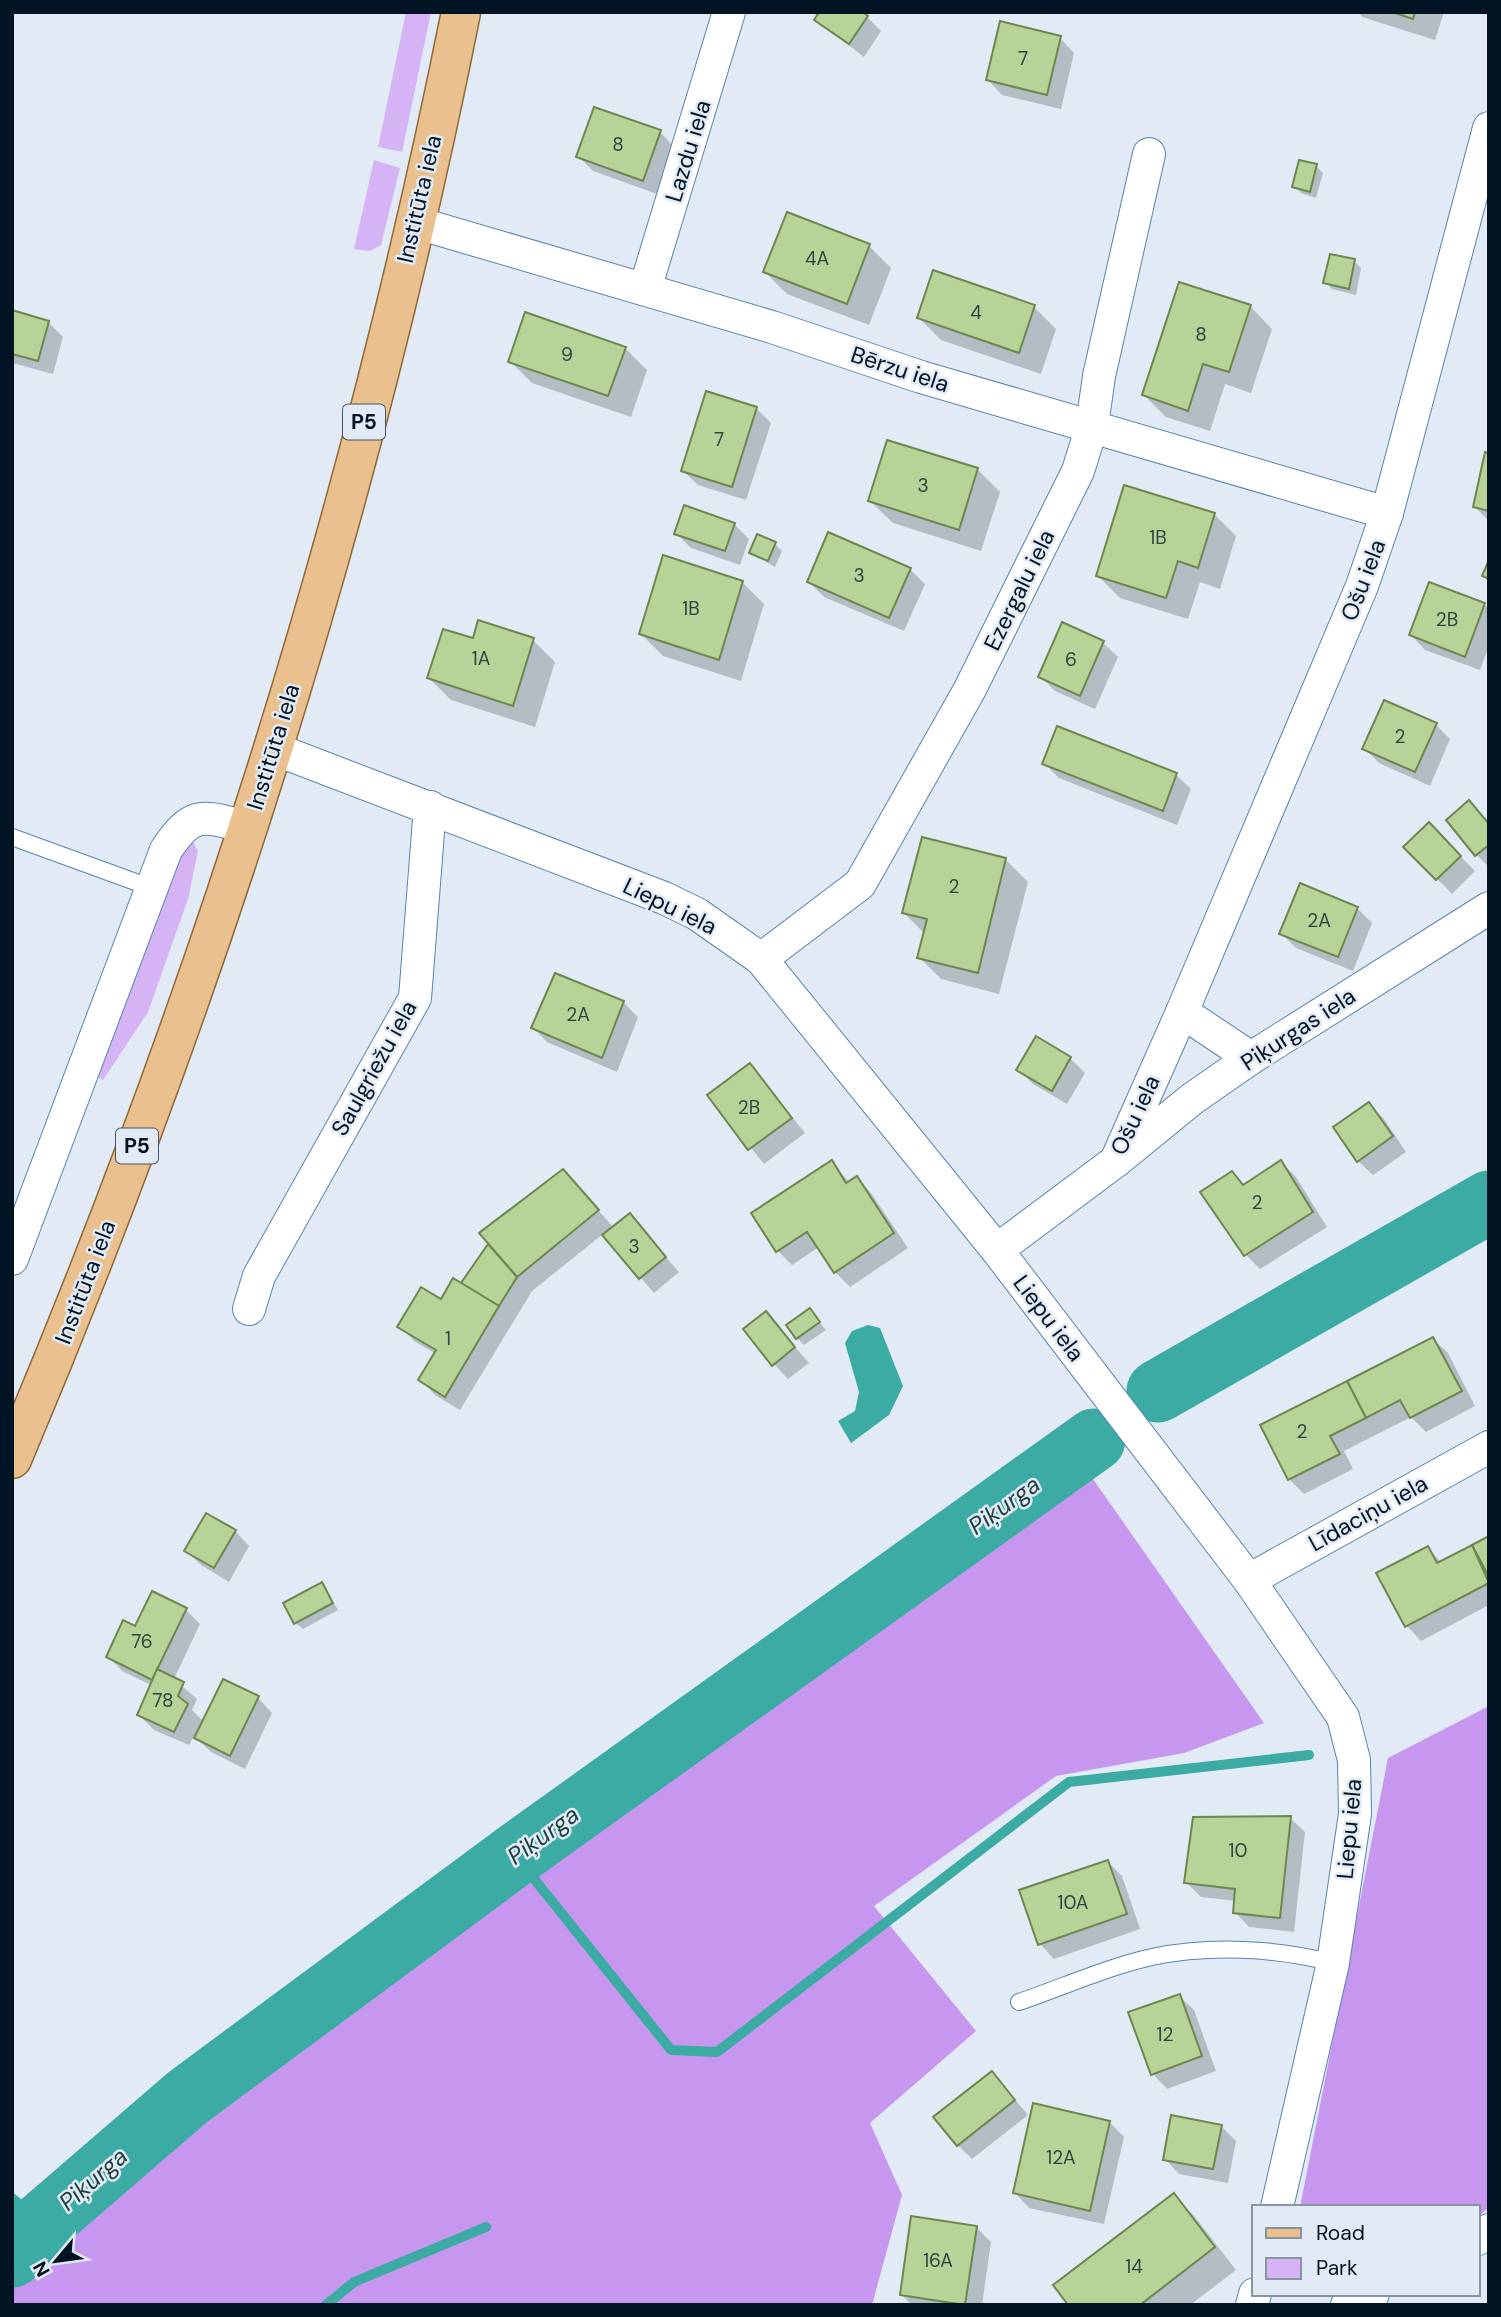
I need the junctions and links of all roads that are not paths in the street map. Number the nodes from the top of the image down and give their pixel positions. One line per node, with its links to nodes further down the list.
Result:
1 (461, 12): 5 (main road, Institūta iela / P5)
2 (729, 12): 6 (street, Lazdu iela)
3 (1489, 128): 8 (street, Ošu iela)
4 (1149, 154): 7 (street, Ezergalu iela)
5 (414, 222): 6 (street, Bērzu iela); 9 (main road, Institūta iela / P5)
6 (645, 289): 7 (street, Bērzu iela)
7 (1092, 426): 8 (street, Bērzu iela); 15 (street, Ezergalu iela)
8 (1387, 513): 16 (street, Ošu iela)
9 (272, 748): 10 (street, Liepu iela); 11 (main road, Institūta iela / P5)
10 (430, 807): 15 (street, Liepu iela); 21 (street, Saulgriežu iela)
11 (248, 827): 13 (street); 23 (main road, Institūta iela / P5)
12 (12, 837): 13 (lane)
13 (152, 888): 20 (street)
14 (1489, 908): 17 (street, Piķurgas iela)
15 (761, 959): 19 (street, Liepu iela)
16 (1182, 1012): 17 (street); 18 (street, Ošu iela)
17 (1251, 1058): 18 (street, Piķurgas iela)
18 (1116, 1161): 19 (street, Ošu iela)
19 (997, 1250): 24 (street, Liepu iela)
20 (12, 1259)
21 (249, 1309)
22 (1489, 1447): 24 (street, Līdaciņu iela)
23 (12, 1459)
24 (1249, 1580): 25 (street, Liepu iela)
25 (1333, 1962): 26 (lane); 27 (street, Liepu iela)
26 (1019, 2002)
27 (1277, 2205)
28 (1368, 2296): 29 (street)
29 (1347, 2305)

